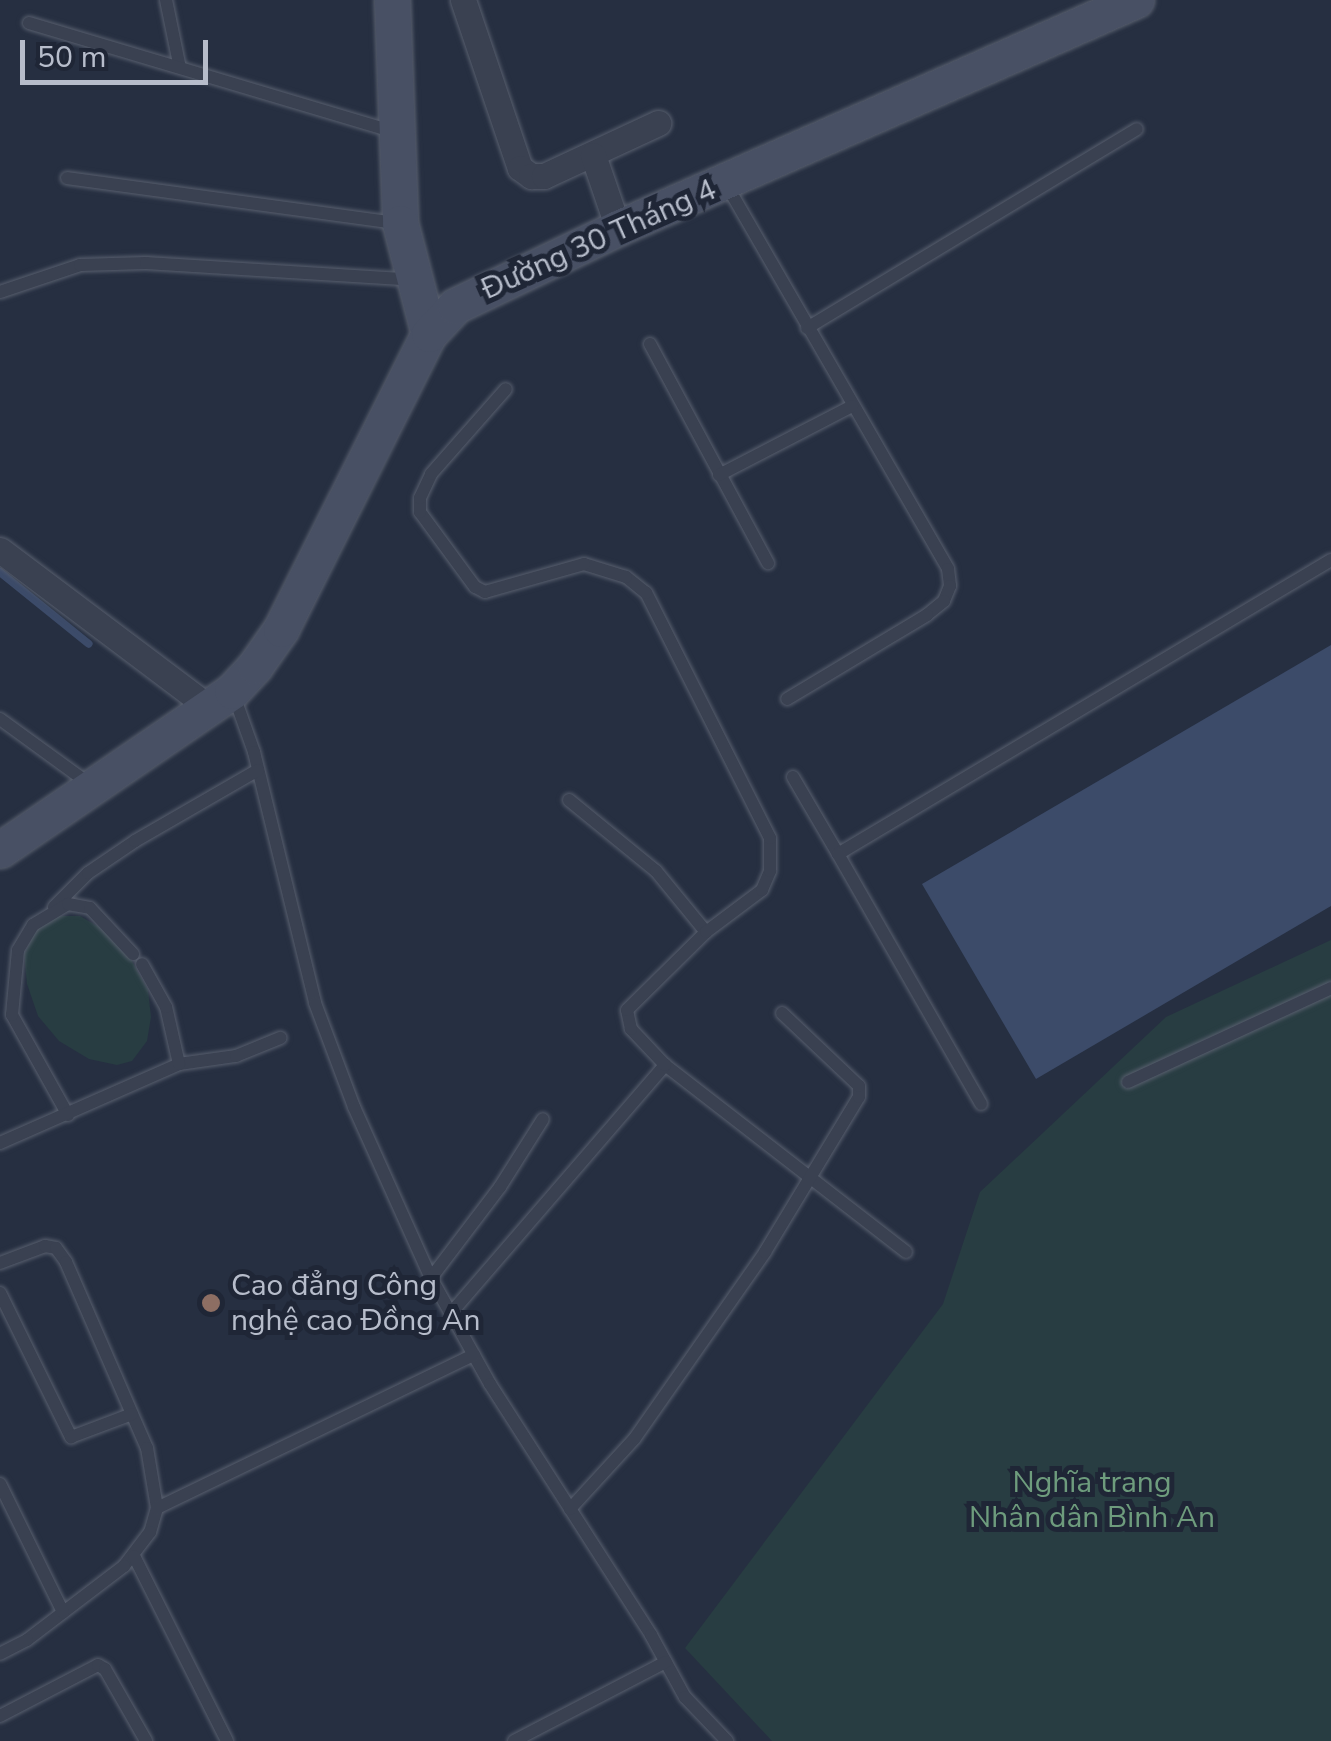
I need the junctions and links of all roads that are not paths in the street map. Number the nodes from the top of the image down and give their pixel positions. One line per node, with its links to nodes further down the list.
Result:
1 (166, 0): 6 (lane)
2 (392, 0): 9 (street)
3 (463, 0): 10 (street)
4 (1136, 0): 12 (street, Đường 30 Tháng 4)
5 (28, 24): 6 (lane)
6 (180, 68): 9 (lane)
7 (658, 123): 10 (street)
8 (1137, 129): 17 (lane)
9 (394, 132): 13 (street)
10 (593, 155): 14 (street)
11 (66, 178): 13 (lane)
12 (726, 184): 14 (street, Đường 30 Tháng 4); 17 (lane)
13 (400, 223): 15 (street)
14 (618, 228): 18 (street, Đường 30 Tháng 4)
15 (415, 280): 16 (lane); 18 (street)
16 (0, 292)
17 (807, 328): 21 (lane)
18 (429, 334): 27 (street, Đường 30 Tháng 4)
19 (650, 344): 22 (lane)
20 (506, 389): 36 (lane)
21 (852, 406): 22 (lane); 26 (lane)
22 (719, 475): 25 (lane)
23 (0, 550): 27 (street)
24 (1331, 560): 34 (lane)
25 (768, 563)
26 (787, 698)
27 (220, 699): 29 (lane); 31 (street, Đường 30 Tháng 4)
28 (0, 719): 31 (lane)
29 (258, 770): 35 (lane); 51 (lane)
30 (794, 777): 34 (lane)
31 (93, 787): 33 (street, Đường 30 Tháng 4)
32 (569, 800): 36 (lane)
33 (0, 850)
34 (838, 854): 44 (lane)
35 (49, 912): 39 (lane); 41 (lane)
36 (706, 932): 42 (lane)
37 (1331, 988): 43 (lane)
38 (782, 1013): 48 (lane)
39 (6, 1014): 45 (lane)
40 (280, 1038): 41 (lane)
41 (179, 1064): 45 (lane)
42 (665, 1065): 48 (lane); 53 (lane)
43 (1128, 1082)
44 (981, 1104)
45 (68, 1115): 47 (lane)
46 (543, 1119): 51 (lane)
47 (0, 1143)
48 (809, 1177): 49 (lane); 58 (lane)
49 (906, 1252)
50 (0, 1263): 55 (lane)
51 (431, 1278): 53 (lane)
52 (0, 1293): 55 (lane)
53 (451, 1313): 54 (lane)
54 (474, 1355): 57 (lane); 58 (lane)
55 (132, 1414): 57 (lane)
56 (0, 1484): 60 (lane)
57 (157, 1508): 59 (lane)
58 (570, 1509): 62 (lane)
59 (134, 1556): 60 (lane); 65 (lane)
60 (63, 1612): 61 (lane)
61 (0, 1654)
62 (666, 1662): 66 (lane); 67 (lane)
63 (0, 1716): 64 (lane)
64 (146, 1741)
65 (227, 1741)
66 (514, 1741)
67 (726, 1741)

